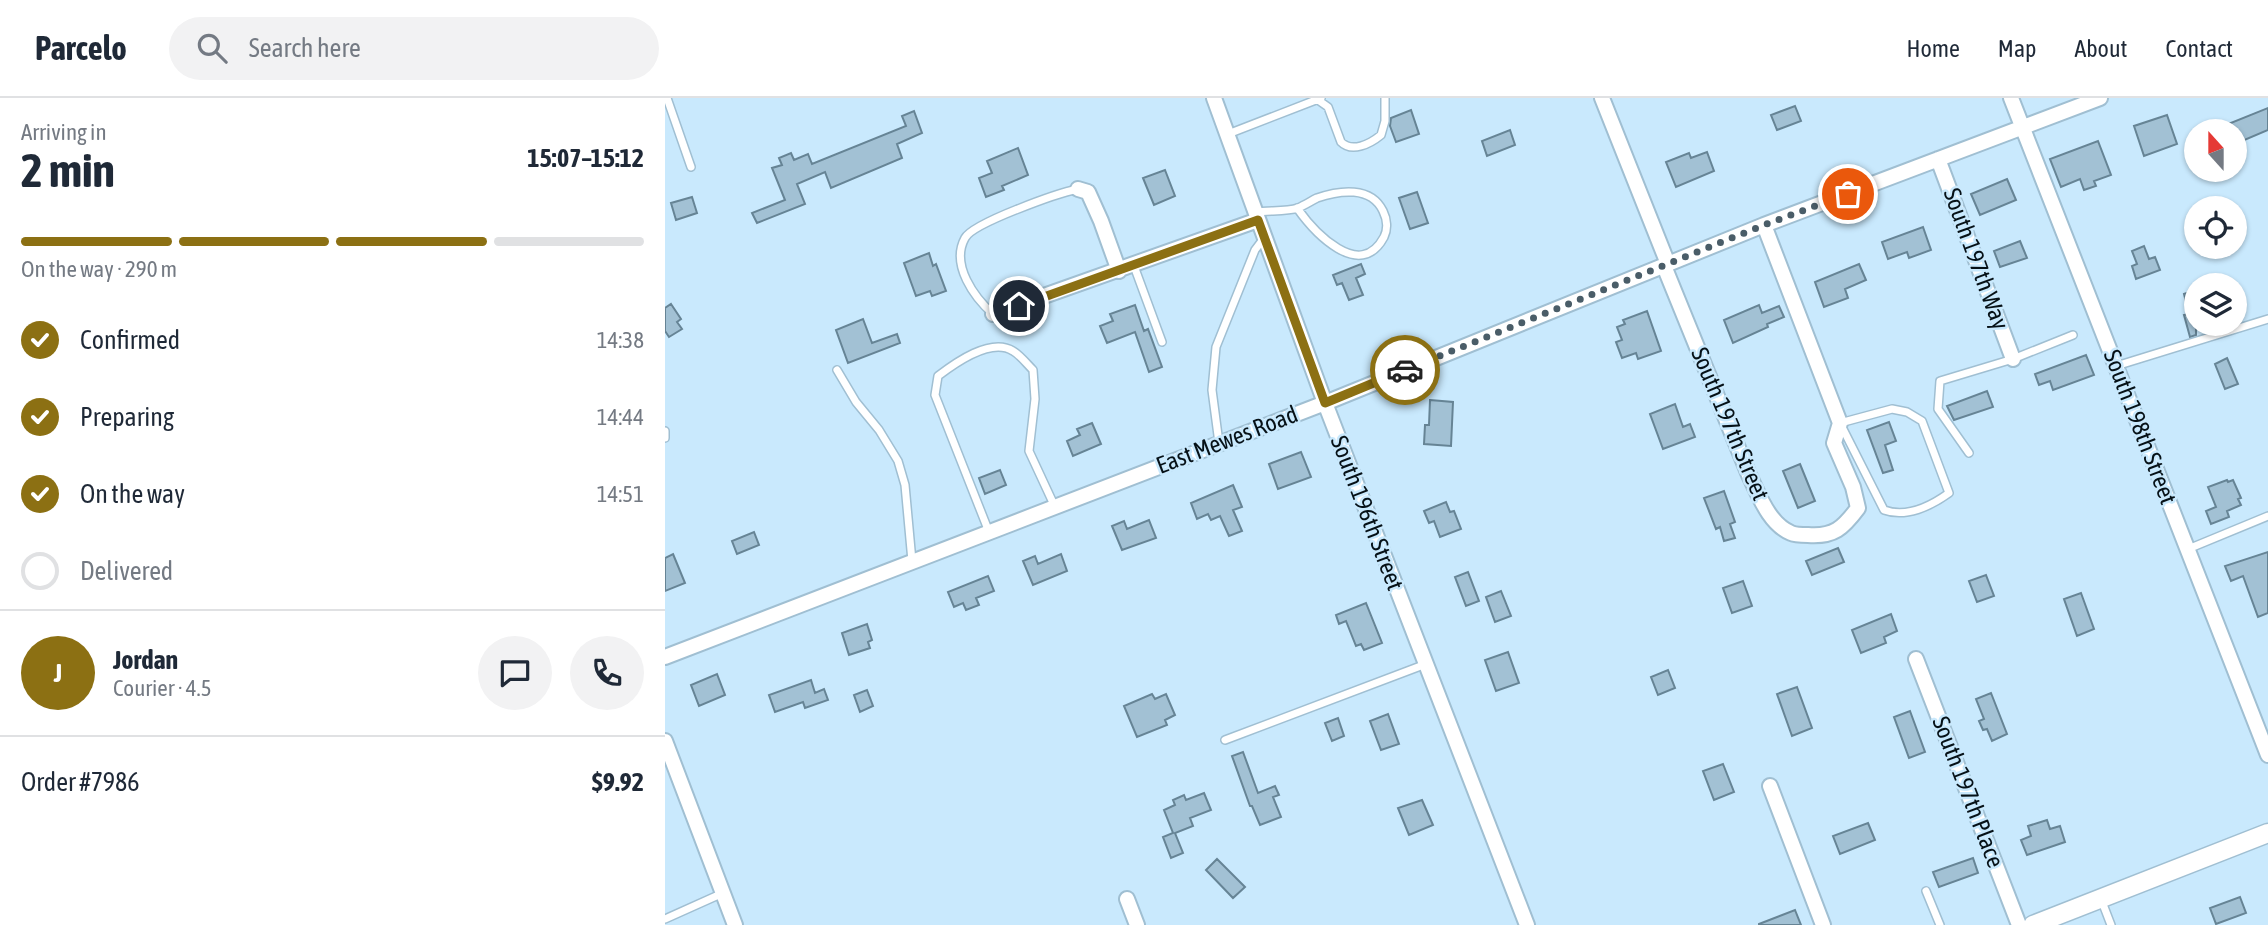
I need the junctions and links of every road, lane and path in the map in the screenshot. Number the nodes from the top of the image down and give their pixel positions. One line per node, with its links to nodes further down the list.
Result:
1 (667, 98): 11 (lane)
2 (1214, 98): 9 (street, South 196th Street)
3 (1385, 98): 7 (lane)
4 (1602, 98): 17 (street, South 197th Street)
5 (2011, 98): 8 (street, South 198th Street)
6 (2100, 98): 8 (street, East Mewes Road)
7 (1320, 99): 9 (lane)
8 (2022, 126): 10 (street, East Mewes Road); 24 (street, South 198th Street)
9 (1227, 134): 14 (street, South 196th Street)
10 (1938, 159): 15 (street, East Mewes Road); 23 (street, South 197th Way)
11 (691, 167)
12 (1078, 189): 18 (street); 19 (lane)
13 (1297, 208): 13 (lane); 14 (lane)
14 (1256, 216): 16 (street, South 196th Street); 18 (street)
15 (1764, 225): 17 (street, East Mewes Road); 27 (street, South 197th Street)
16 (1264, 238): 26 (street, South 196th Street); 30 (lane)
17 (1666, 265): 26 (street, East Mewes Road); 27 (street, South 197th Street)
18 (1126, 268): 19 (street); 22 (lane)
19 (993, 314)
20 (2268, 319): 24 (lane)
21 (2073, 335): 23 (lane)
22 (1162, 342)
23 (2013, 359): 31 (lane)
24 (2116, 366): 35 (street, South 198th Street)
25 (837, 370): 36 (lane)
26 (1325, 403): 30 (street, East Mewes Road); 39 (street, South 196th Street)
27 (1840, 423): 27 (lane)
28 (665, 431): 29 (lane)
29 (665, 438)
30 (1219, 443): 32 (street, East Mewes Road)
31 (1969, 453)
32 (1055, 507): 34 (street, East Mewes Road); 34 (lane)
33 (2268, 516): 35 (lane)
34 (989, 532): 36 (street, East Mewes Road)
35 (2188, 549): 42 (street, South 198th Street)
36 (912, 562): 37 (street, East Mewes Road)
37 (665, 657)
38 (1916, 659): 55 (street, South 197th Place)
39 (1426, 664): 40 (lane); 52 (street, South 196th Street)
40 (1224, 740)
41 (665, 741): 46 (street)
42 (2268, 755)
43 (1770, 786): 53 (street)
44 (2268, 833): 47 (street)
45 (1926, 891): 54 (lane)
46 (723, 893): 49 (lane); 50 (street)
47 (2101, 898): 56 (street); 57 (lane)
48 (1127, 899): 51 (street)
49 (665, 919)
50 (735, 925)
51 (1137, 925)
52 (1527, 925)
53 (1823, 925)
54 (1940, 925)
55 (2019, 925)
56 (2033, 925)
57 (2111, 925)

